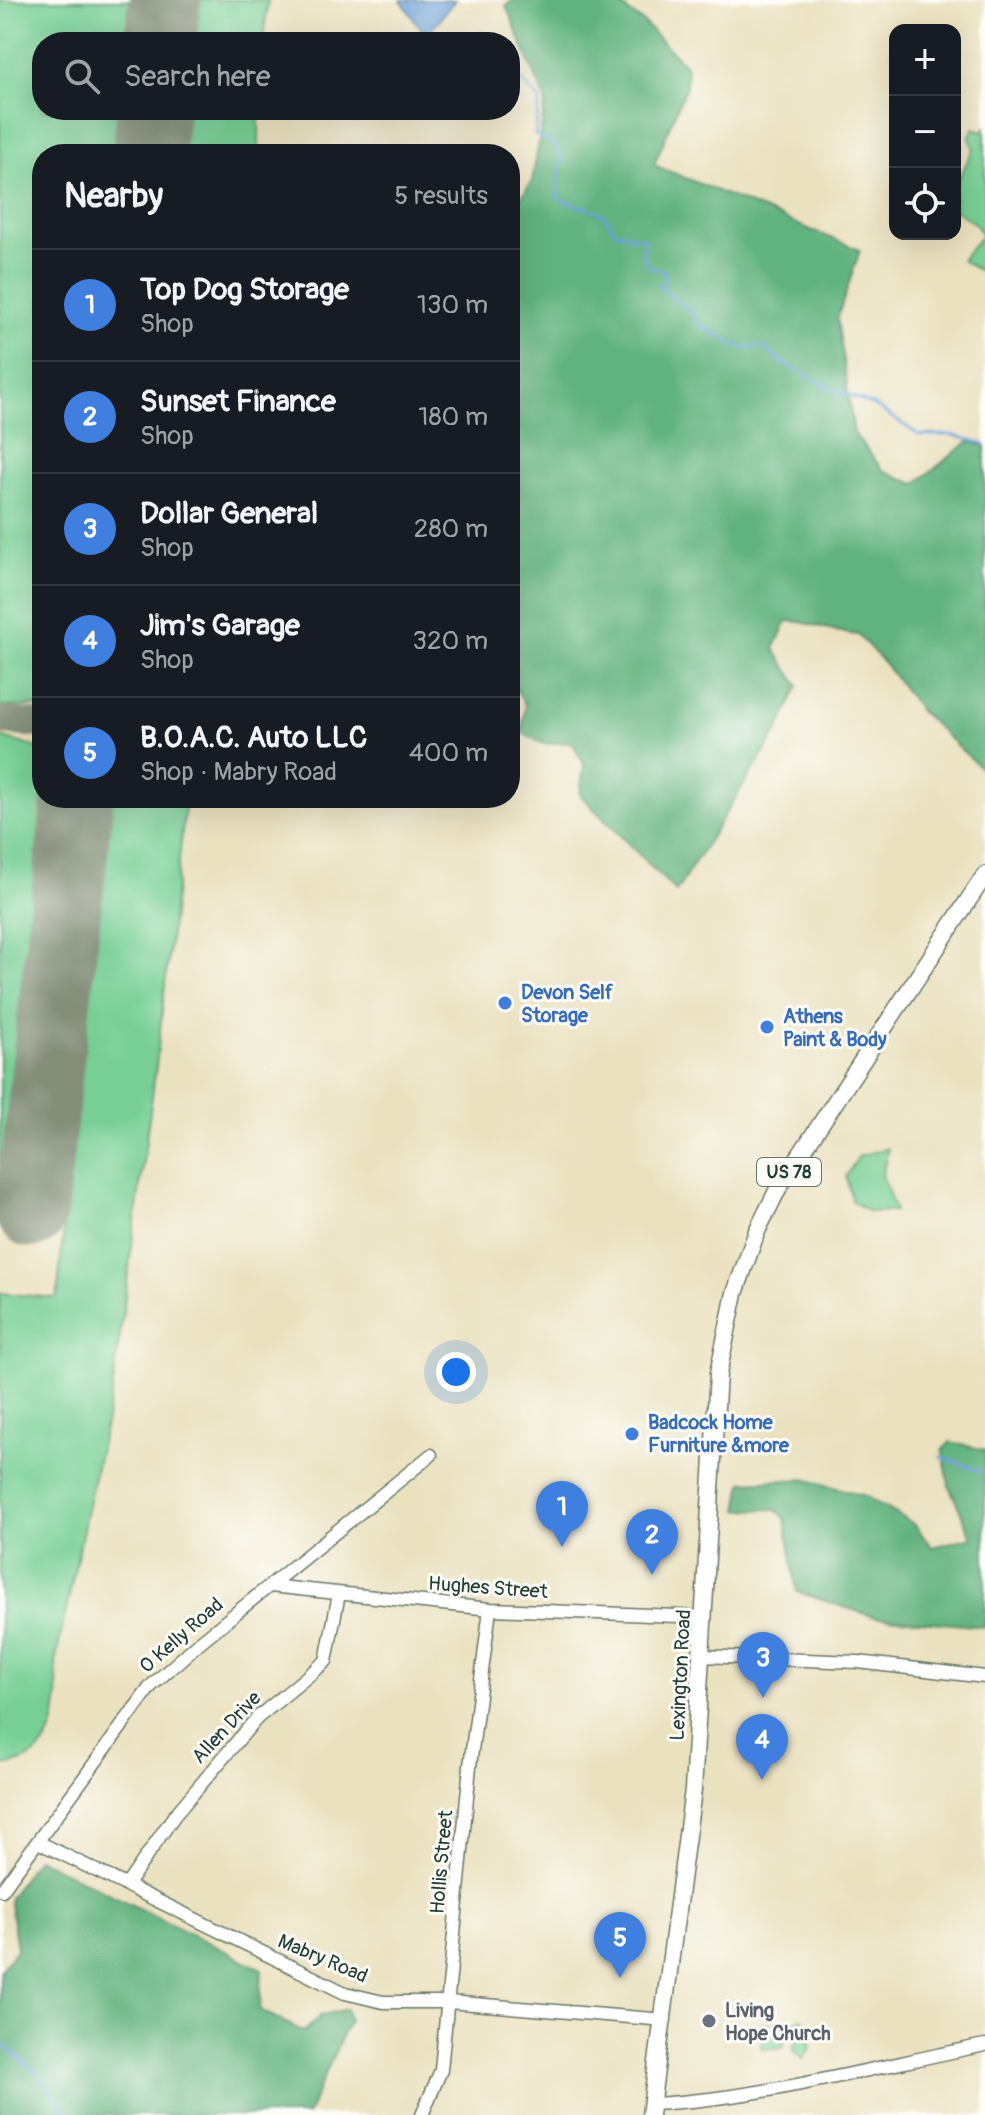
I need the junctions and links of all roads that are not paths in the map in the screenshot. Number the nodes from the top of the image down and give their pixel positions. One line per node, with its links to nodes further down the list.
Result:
1 (985, 875): 6 (highway, Lexington Road / US 78)
2 (431, 1455): 3 (street, O Kelly Road)
3 (270, 1586): 4 (street, Hughes Street); 9 (street, O Kelly Road)
4 (339, 1594): 5 (street, Hughes Street); 10 (street, Allen Drive)
5 (490, 1609): 6 (street, Hughes Street); 12 (street, Hollis Street)
6 (704, 1617): 7 (highway, Lexington Road / US 78)
7 (701, 1656): 8 (street); 13 (highway, Lexington Road / US 78)
8 (985, 1677)
9 (38, 1842): 10 (street, Mabry Road); 11 (street, O Kelly Road)
10 (126, 1886): 12 (street, Mabry Road)
11 (2, 1890)
12 (449, 2002): 13 (street, Mabry Road); 16 (street, Hollis Street)
13 (665, 2020): 15 (highway, Lexington Road / US 78)
14 (985, 2045): 15 (street)
15 (651, 2109)
16 (422, 2115)

